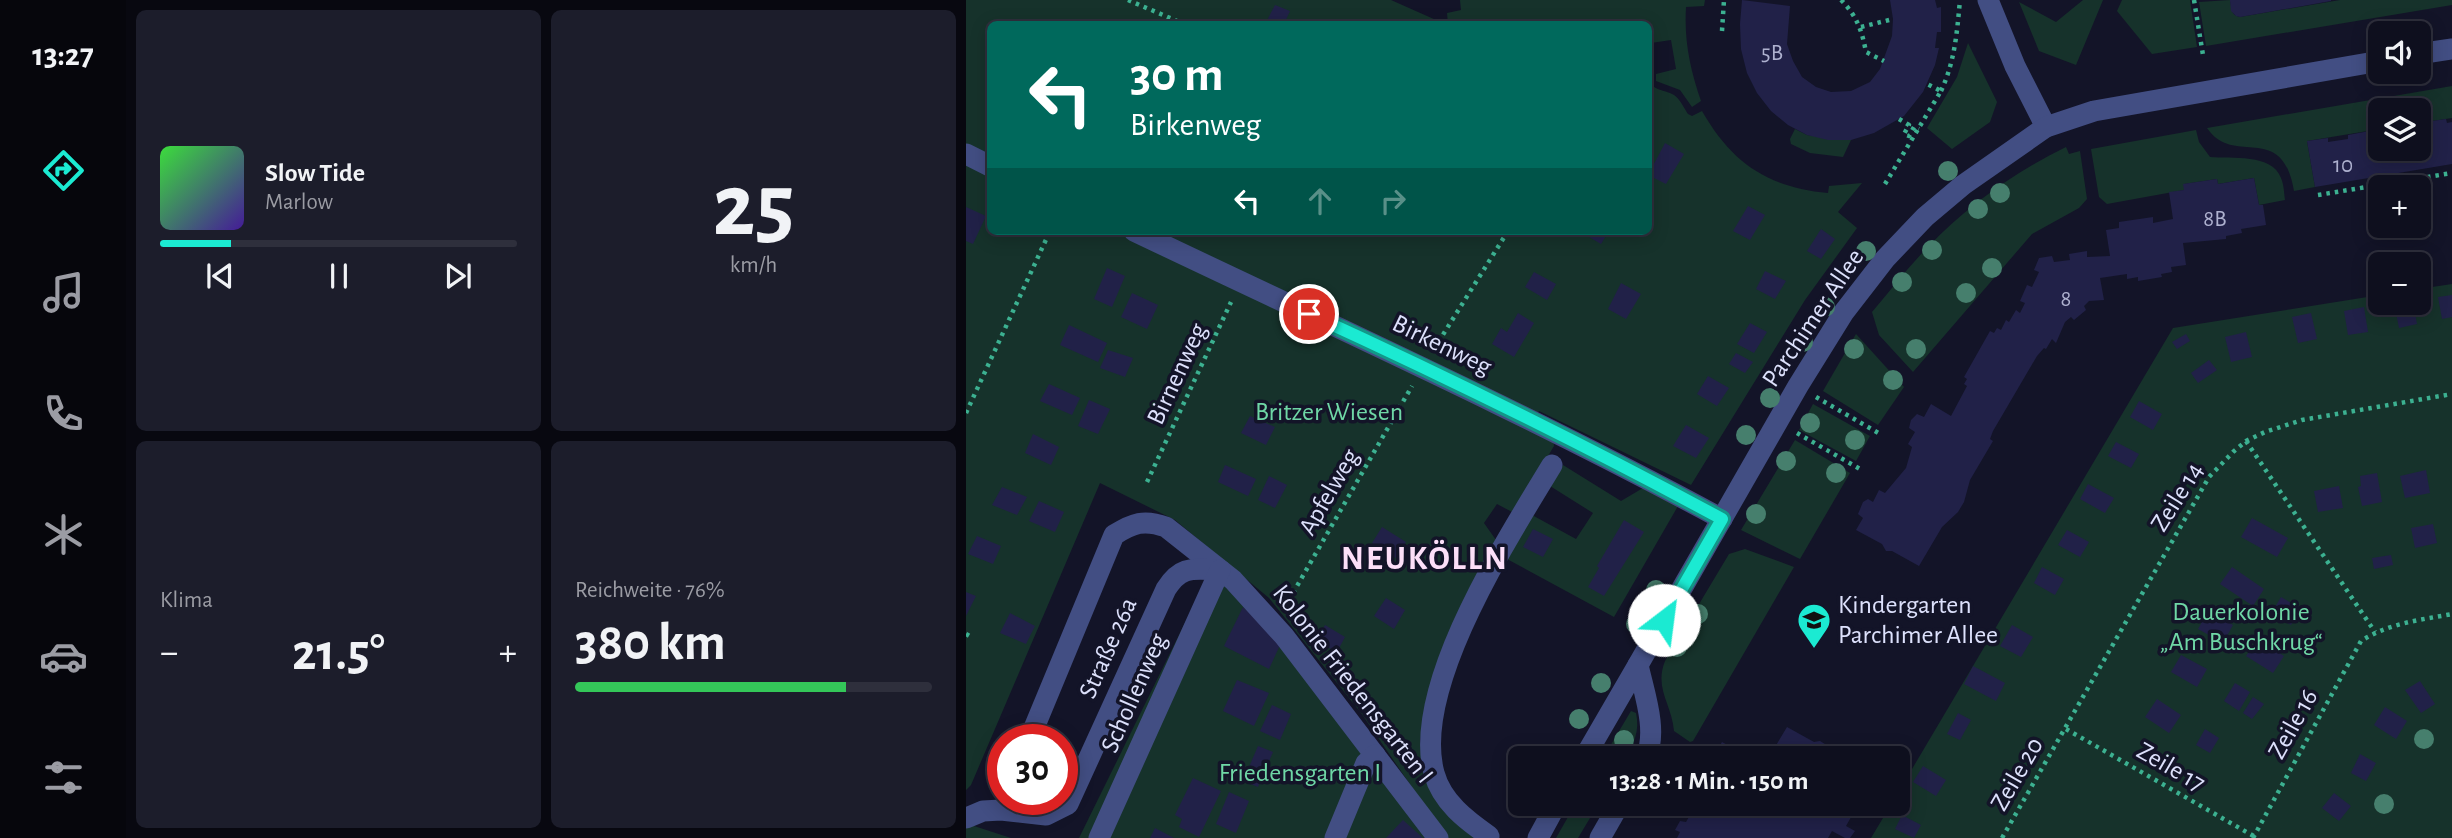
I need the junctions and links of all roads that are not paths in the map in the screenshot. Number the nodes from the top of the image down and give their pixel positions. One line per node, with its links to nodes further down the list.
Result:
1 (1989, 0): 5 (street)
2 (2452, 49): 3 (street)
3 (2431, 52)
4 (2368, 63): 5 (street, Parchimer Allee)
5 (2046, 127): 10 (street, Parchimer Allee)
6 (966, 155): 7 (street)
7 (987, 165)
8 (1142, 235): 10 (street, Birkenweg)
9 (1552, 465): 20 (street)
10 (1722, 519): 12 (street, Parchimer Allee)
11 (1220, 570): 13 (street, Kolonie Friedensgarten I); 16 (street, Kolonie Friedensgarten I); 19 (street, Straße 26a); 21 (street, Schollenweg)
12 (1638, 665): 14 (street, Parchimer Allee); 15 (street)
13 (1036, 724)
14 (1591, 746)
15 (1650, 746)
16 (1375, 755): 22 (street); 23 (street, Kolonie Friedensgarten I)
17 (1550, 816): 24 (street)
18 (1613, 816): 25 (street)
19 (966, 818)
20 (1489, 836)
21 (1099, 838)
22 (1335, 838)
23 (1438, 838)
24 (1538, 838)
25 (1600, 838)

